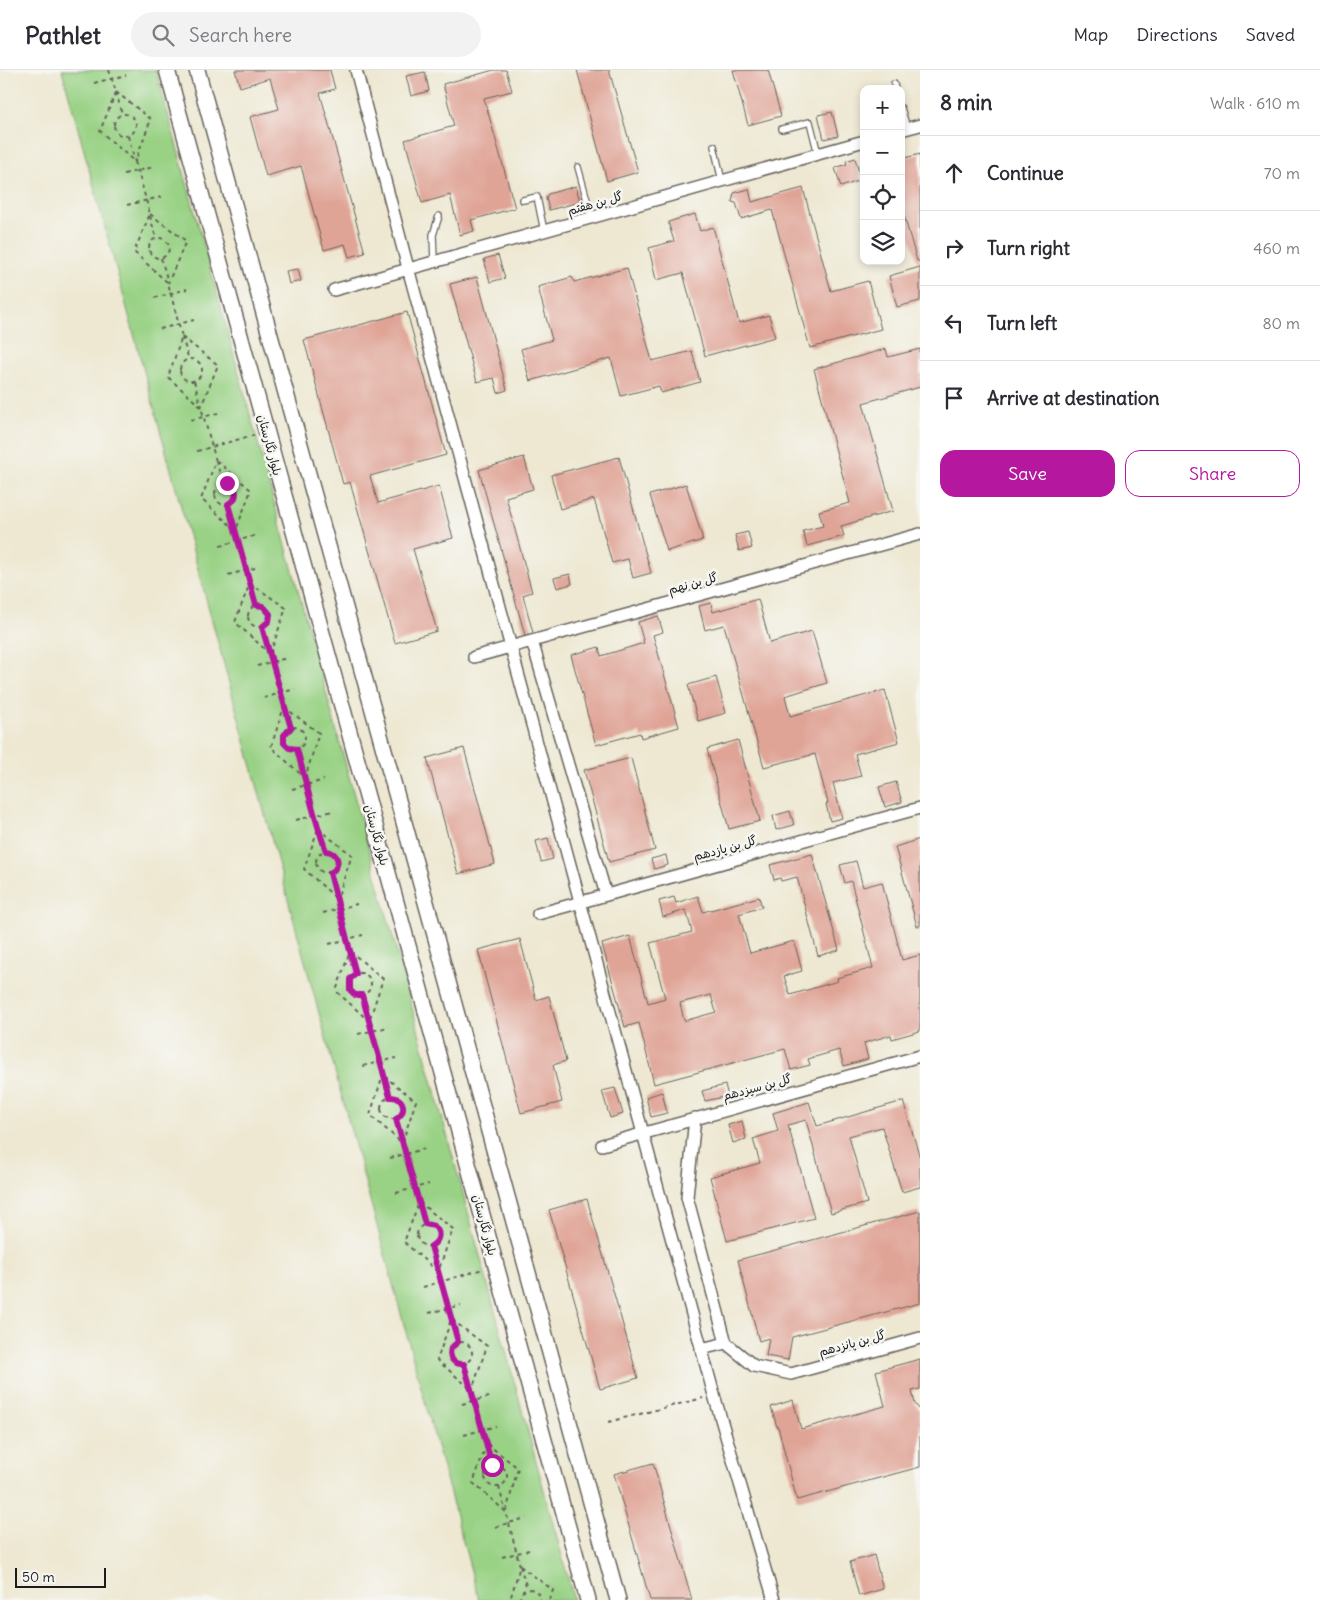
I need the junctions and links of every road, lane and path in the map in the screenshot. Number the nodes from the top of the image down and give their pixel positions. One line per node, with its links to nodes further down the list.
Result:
1 (110, 70): 6 (path)
2 (167, 70): 50 (street, بلوار نگارستان)
3 (197, 70): 167 (street)
4 (356, 70): 34 (street)
5 (126, 75): 6 (path)
6 (112, 79): 7 (path); 8 (path)
7 (94, 83)
8 (116, 92): 9 (path); 17 (path); 17 (path)
9 (122, 114): 13 (path); 13 (path)
10 (920, 125): 11 (street)
11 (905, 129)
12 (782, 130): 16 (lane)
13 (128, 136): 17 (path)
14 (860, 142): 16 (street, گل بن هفتم)
15 (714, 146): 22 (lane)
16 (818, 154): 22 (street, گل بن هفتم)
17 (135, 162): 20 (path)
18 (154, 167): 20 (path)
19 (578, 167): 29 (lane)
20 (138, 171): 21 (path); 25 (path)
21 (124, 174)
22 (722, 181): 29 (street, گل بن هفتم)
23 (161, 197): 25 (path)
24 (523, 200): 30 (lane)
25 (146, 201): 26 (path); 27 (path)
26 (128, 205)
27 (150, 214): 31 (path); 35 (path); 35 (path)
28 (439, 216): 33 (lane)
29 (592, 218): 30 (street, گل بن هفتم)
30 (544, 232): 33 (street, گل بن هفتم)
31 (156, 238): 32 (path); 32 (path)
32 (161, 258): 35 (path)
33 (434, 261): 34 (street, گل بن هفتم)
34 (408, 268): 37 (street, گل بن هفتم); 68 (street)
35 (168, 283): 38 (path)
36 (187, 289): 38 (path)
37 (334, 290)
38 (171, 294): 39 (path); 41 (path)
39 (154, 298)
40 (194, 320): 41 (path)
41 (179, 324): 42 (path); 43 (path)
42 (160, 329)
43 (182, 337): 44 (path); 46 (path); 46 (path)
44 (188, 360): 45 (path); 45 (path)
45 (194, 381): 46 (path)
46 (201, 406): 48 (path)
47 (218, 413): 48 (path)
48 (204, 417): 49 (path); 51 (path)
49 (192, 420)
50 (266, 432): 51 (path); 128 (street, بلوار نگارستان)
51 (212, 447): 52 (path); 53 (path)
52 (196, 451)
53 (216, 461): 54 (path); 56 (path); 56 (path)
54 (223, 484): 55 (path); 55 (path)
55 (228, 504): 56 (path)
56 (236, 530): 59 (path)
57 (920, 534): 67 (street, گل بن نهم)
58 (257, 535): 59 (path)
59 (238, 540): 60 (path); 62 (path)
60 (220, 546)
61 (259, 568): 62 (path)
62 (246, 570): 63 (path); 64 (path)
63 (228, 575)
64 (250, 583): 65 (path); 69 (path); 69 (path)
65 (256, 605): 66 (path); 66 (path)
66 (262, 627): 69 (path)
67 (532, 642): 68 (street, گل بن نهم); 91 (street)
68 (511, 647): 70 (street, گل بن نهم); 93 (street)
69 (270, 654): 72 (path)
70 (474, 657)
71 (287, 658): 72 (path)
72 (272, 662): 73 (path); 75 (path)
73 (257, 666)
74 (295, 689): 75 (path)
75 (280, 693): 76 (path); 77 (path)
76 (264, 698)
77 (284, 707): 78 (path); 80 (path); 80 (path)
78 (291, 728): 79 (path); 79 (path)
79 (297, 749): 80 (path)
80 (305, 778): 82 (path)
81 (324, 780): 82 (path)
82 (307, 785): 83 (path); 86 (path)
83 (292, 789)
84 (920, 808): 91 (street, گل بن یازدهم)
85 (333, 811): 86 (path)
86 (314, 816): 87 (path); 88 (path)
87 (296, 820)
88 (318, 829): 89 (path); 92 (path); 92 (path)
89 (326, 851): 90 (path); 90 (path)
90 (330, 873): 92 (path)
91 (606, 895): 93 (street, گل بن یازدهم)
92 (337, 899): 95 (path)
93 (580, 902): 97 (street, گل بن یازدهم); 116 (street)
94 (357, 904): 95 (path)
95 (340, 909): 96 (path); 99 (path)
96 (323, 913)
97 (538, 914)
98 (363, 935): 99 (path)
99 (346, 939): 100 (path); 101 (path)
100 (328, 944)
101 (350, 950): 102 (path); 104 (path); 104 (path)
102 (356, 974): 103 (path); 103 (path)
103 (362, 995): 104 (path)
104 (369, 1021): 106 (path)
105 (389, 1027): 106 (path)
106 (372, 1031): 107 (path); 110 (path)
107 (358, 1034)
108 (920, 1056): 114 (street, گل بن سیزدهم)
109 (396, 1058): 110 (path)
110 (379, 1062): 111 (path); 112 (path)
111 (364, 1066)
112 (383, 1075): 113 (path); 117 (path); 117 (path)
113 (390, 1097): 115 (path); 115 (path)
114 (695, 1118): 116 (street, گل بن سیزدهم); 138 (street)
115 (396, 1119): 117 (path)
116 (643, 1133): 118 (street, گل بن سیزدهم); 139 (street)
117 (402, 1144): 120 (path)
118 (602, 1145)
119 (424, 1149): 120 (path)
120 (405, 1154): 121 (path); 123 (path)
121 (390, 1158)
122 (429, 1184): 123 (path)
123 (415, 1188): 124 (path); 125 (path)
124 (396, 1193)
125 (419, 1202): 126 (path); 129 (path); 129 (path)
126 (425, 1224): 127 (path); 127 (path)
127 (431, 1246): 129 (path)
128 (496, 1265): 130 (path); 166 (street, بلوار نگارستان)
129 (438, 1272): 130 (path)
130 (441, 1282): 131 (path); 133 (path)
131 (423, 1287)
132 (461, 1305): 133 (path)
133 (448, 1308): 134 (path); 135 (path)
134 (429, 1313)
135 (452, 1320): 137 (path); 141 (path); 141 (path)
136 (920, 1338): 138 (street, گل بن پانزدهم)
137 (458, 1342): 140 (path); 140 (path)
138 (726, 1342): 139 (street)
139 (702, 1349): 143 (street)
140 (464, 1364): 141 (path)
141 (472, 1390): 144 (path)
142 (493, 1396): 144 (path)
143 (714, 1396): 146 (path); 168 (street)
144 (475, 1400): 145 (path); 148 (path)
145 (462, 1404)
146 (608, 1422)
147 (496, 1426): 148 (path)
148 (483, 1430): 149 (path); 150 (path)
149 (464, 1435)
150 (487, 1444): 151 (path); 153 (path); 153 (path)
151 (492, 1465): 152 (path); 152 (path)
152 (499, 1487): 153 (path)
153 (506, 1512): 155 (path)
154 (526, 1518): 155 (path)
155 (509, 1523): 156 (path); 158 (path)
156 (495, 1527)
157 (529, 1550): 158 (path)
158 (516, 1553): 159 (path); 160 (path)
159 (502, 1557)
160 (520, 1566): 161 (path); 162 (path); 165 (path)
161 (527, 1589): 163 (path); 164 (path)
162 (510, 1600)
163 (519, 1600)
164 (540, 1600)
165 (550, 1600)
166 (588, 1600)
167 (618, 1600)
168 (774, 1600)

